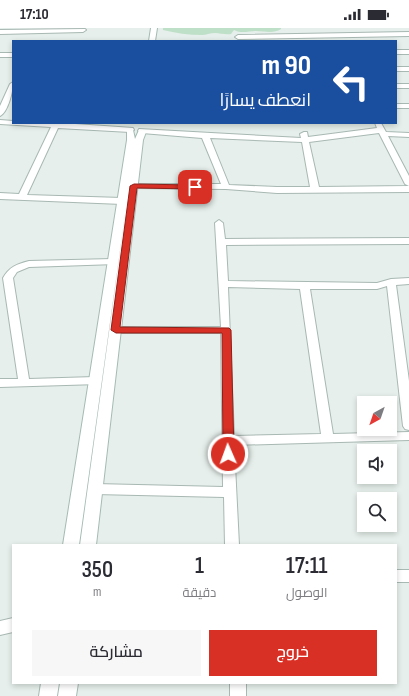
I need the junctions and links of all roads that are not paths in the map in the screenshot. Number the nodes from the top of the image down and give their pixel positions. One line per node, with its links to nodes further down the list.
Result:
1 (154, 28): 9 (main road)
2 (359, 28): 6 (street)
3 (83, 31): 4 (street)
4 (0, 32)
5 (409, 34): 6 (street)
6 (363, 35): 8 (street)
7 (238, 37): 8 (street)
8 (261, 39)
9 (152, 40)
10 (397, 52): 11 (street)
11 (409, 52)
12 (0, 55): 13 (street)
13 (12, 55)
14 (397, 69): 15 (street)
15 (409, 69)
16 (397, 86): 17 (street)
17 (409, 86)
18 (12, 87): 20 (street)
19 (0, 93): 20 (street)
20 (10, 93): 23 (street)
21 (397, 106): 22 (street)
22 (409, 106)
23 (0, 114)
24 (0, 122): 25 (street)
25 (12, 123)
26 (57, 124): 27 (street); 40 (street)
27 (137, 129): 30 (street); 35 (main road); 41 (main road)
28 (381, 129): 29 (street); 31 (street); 32 (street)
29 (409, 135)
30 (205, 136): 31 (street); 36 (street)
31 (304, 137): 38 (street)
32 (397, 161): 33 (street); 34 (street)
33 (409, 161)
34 (409, 184)
35 (134, 186): 36 (street); 50 (main road)
36 (226, 187): 38 (street)
37 (409, 189): 38 (street)
38 (315, 190)
39 (0, 196): 40 (street)
40 (22, 196): 41 (street)
41 (122, 201): 45 (main road)
42 (219, 223): 44 (street)
43 (409, 241): 44 (street)
44 (221, 242): 48 (street)
45 (113, 262): 53 (main road); 55 (street)
46 (409, 281): 47 (street)
47 (391, 282): 49 (street); 52 (street)
48 (223, 284): 49 (street); 51 (street)
49 (305, 286): 58 (street)
50 (116, 330): 51 (street); 60 (main road)
51 (226, 330): 59 (street)
52 (404, 352): 56 (street)
53 (95, 381): 55 (street); 62 (main road)
54 (0, 382): 55 (street)
55 (24, 382)
56 (409, 426)
57 (409, 436): 58 (street)
58 (328, 439): 59 (street)
59 (228, 441): 61 (street)
60 (95, 489): 61 (street); 63 (main road)
61 (230, 492): 64 (street)
62 (71, 544)
63 (88, 544)
64 (232, 544)
65 (397, 576): 66 (street)
66 (409, 576)
67 (12, 625): 68 (street)
68 (0, 628)
69 (50, 684): 72 (main road)
70 (69, 684): 73 (main road)
71 (238, 684): 74 (street)
72 (48, 696)
73 (67, 696)
74 (238, 696)

